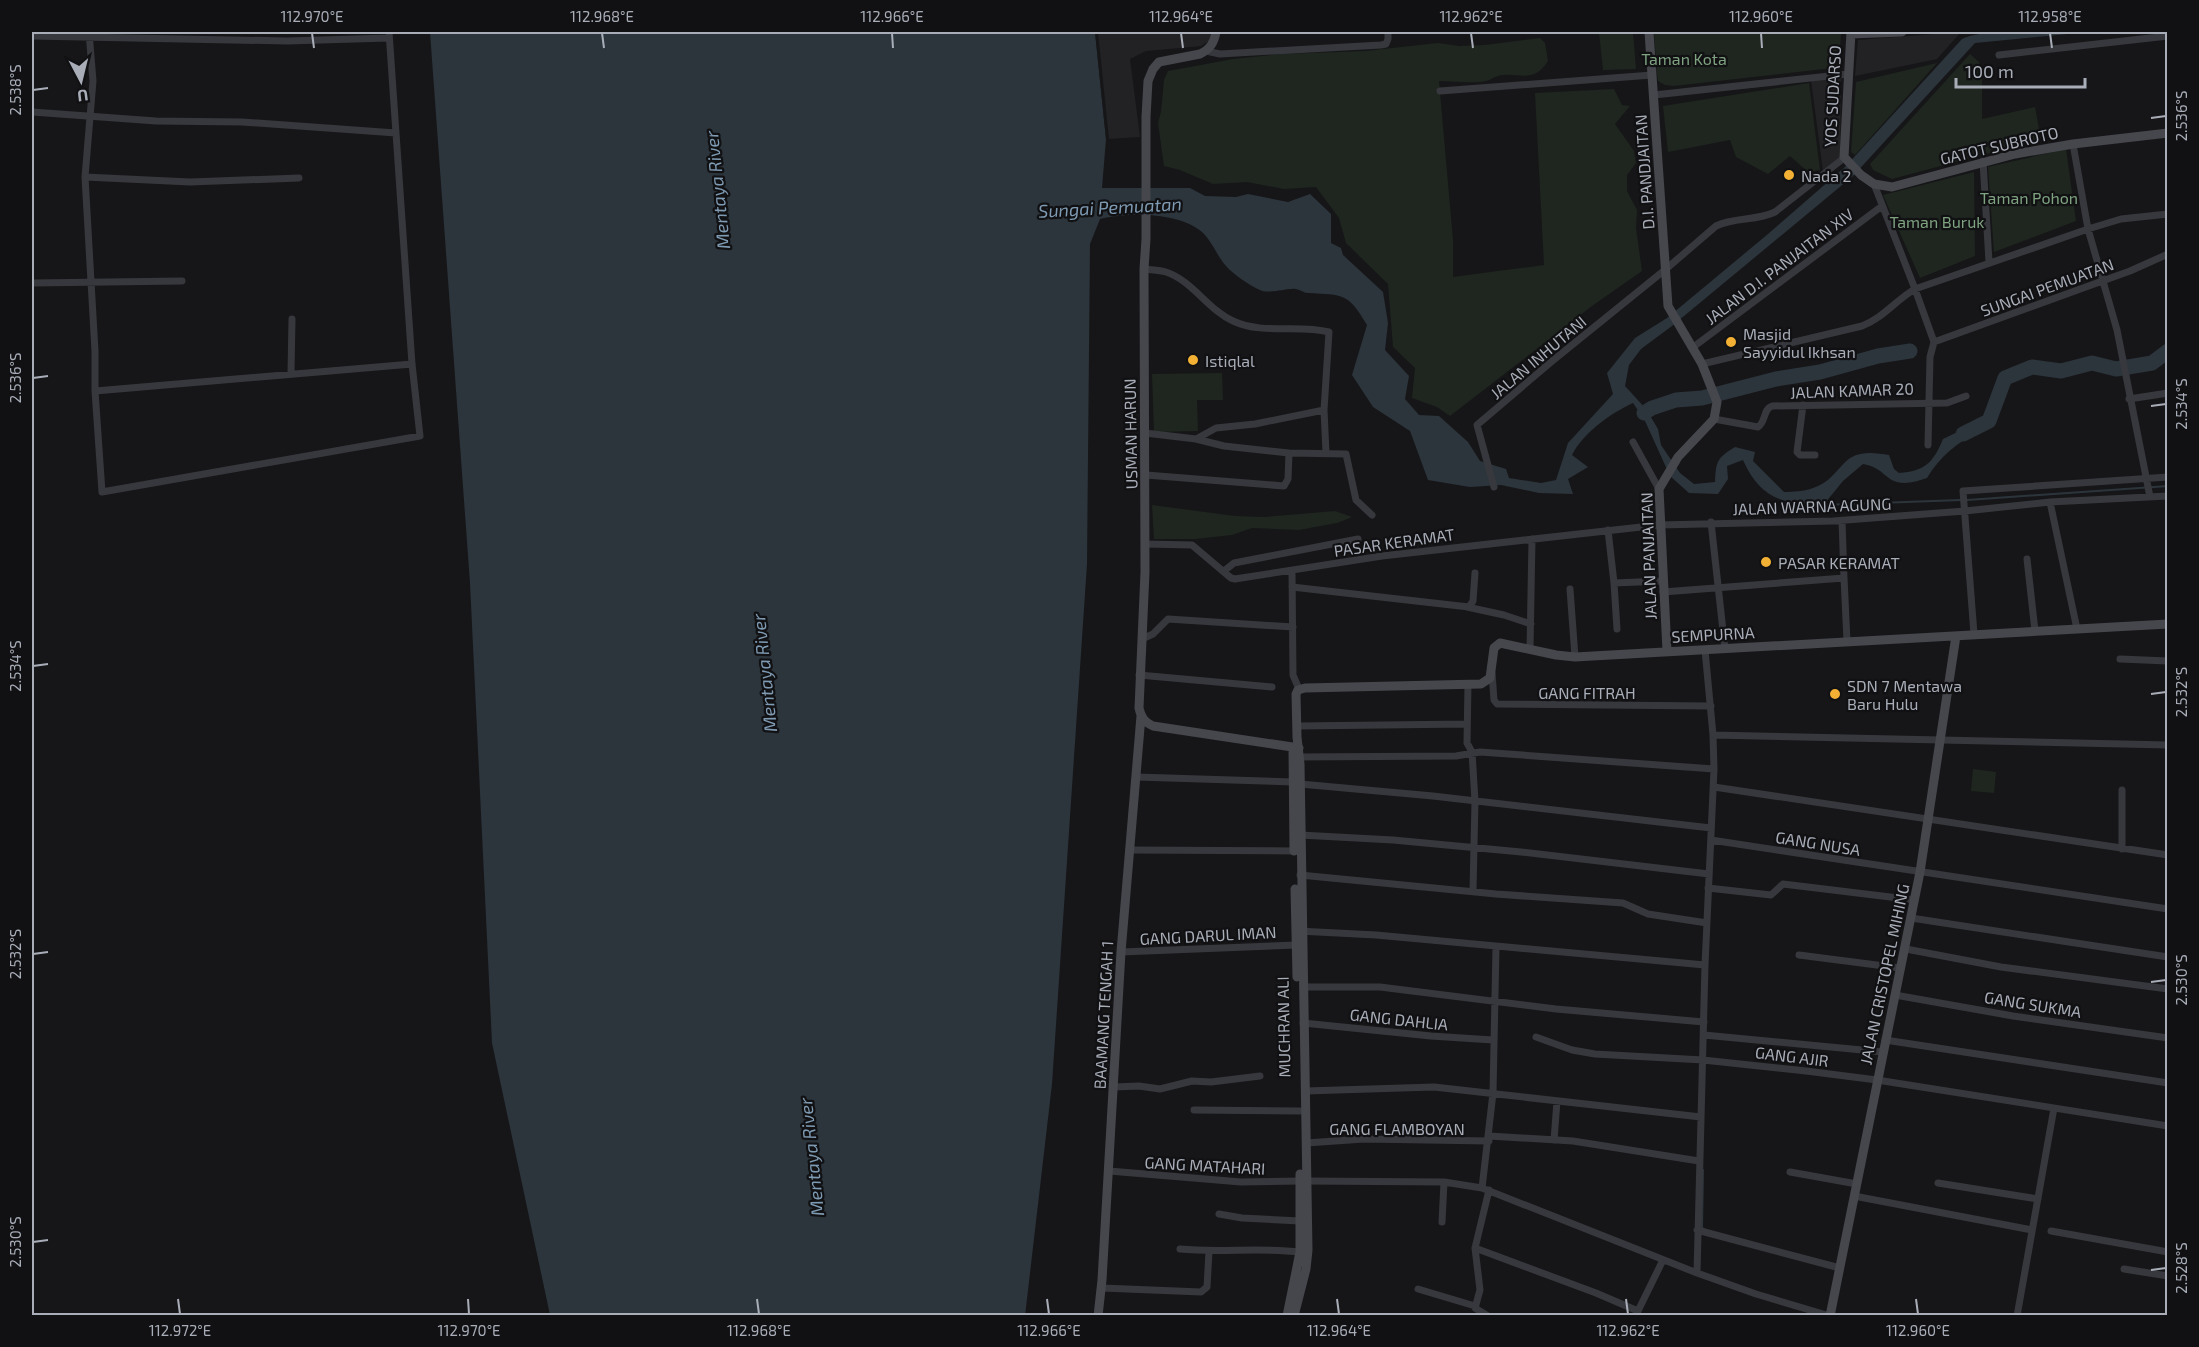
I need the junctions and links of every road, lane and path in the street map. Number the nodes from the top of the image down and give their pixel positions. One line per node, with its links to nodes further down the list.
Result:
1 (1216, 32): 10 (street)
2 (1388, 32): 10 (street)
3 (1649, 32): 13 (street, D.I. PANDJAITAN)
4 (1902, 32): 5 (street)
5 (1851, 33): 12 (street, YOS SUDARSO)
6 (89, 34): 7 (street); 8 (street); 17 (street)
7 (389, 35): 18 (street)
8 (32, 36)
9 (2168, 36): 11 (street)
10 (1206, 51): 31 (street, USMAN HARUN)
11 (1999, 55)
12 (1848, 74): 15 (street); 21 (street, YOS SUDARSO)
13 (1652, 75): 14 (street); 15 (street, D.I. PANDJAITAN)
14 (1440, 91)
15 (1654, 95): 32 (street, D.I. PANDJAITAN)
16 (32, 112): 17 (street)
17 (91, 115): 18 (street); 23 (street)
18 (396, 133): 41 (street)
19 (2168, 133): 20 (street, GATOT SUBROTO)
20 (2073, 144): 22 (street, GATOT SUBROTO); 28 (street)
21 (1846, 160): 25 (street); 32 (street, JALAN INHUTANI)
22 (1983, 161): 25 (street, GATOT SUBROTO); 30 (street)
23 (85, 177): 24 (street); 35 (street)
24 (299, 178)
25 (1874, 184): 26 (street)
26 (1882, 206): 37 (street); 40 (street, JALAN D.I. PANJAITAN XIV)
27 (2168, 214): 28 (street)
28 (2088, 229): 30 (street); 33 (street)
29 (2168, 254): 33 (street, SUNGAI PEMUATAN)
30 (1989, 262): 37 (street)
31 (1144, 269): 50 (street); 52 (street, USMAN HARUN)
32 (1666, 269): 40 (street, D.I. PANDJAITAN); 62 (street, JALAN INHUTANI)
33 (2102, 280): 39 (street, SUNGAI PEMUATAN); 47 (street)
34 (182, 281): 35 (street)
35 (92, 282): 36 (street); 44 (street)
36 (32, 283)
37 (1916, 289): 39 (street); 42 (street)
38 (292, 320): 43 (street)
39 (1934, 341): 48 (street)
40 (1692, 348): 42 (street)
41 (412, 364): 43 (street); 44 (street)
42 (1702, 364): 51 (street)
43 (291, 373): 44 (street)
44 (95, 391)
45 (2168, 393): 47 (street)
46 (1966, 396): 48 (street, JALAN KAMAR 20)
47 (2129, 399): 61 (street)
48 (1930, 402): 49 (street, JALAN KAMAR 20); 55 (street)
49 (1803, 405): 51 (street, JALAN KAMAR 20); 58 (street)
50 (1324, 410): 53 (street); 57 (street)
51 (1714, 419): 63 (street, JALAN PANJAITAN)
52 (1145, 434): 53 (street); 59 (street, USMAN HARUN)
53 (1196, 439): 56 (street)
54 (1633, 442): 63 (street)
55 (1928, 445)
56 (1289, 453): 57 (street); 59 (street)
57 (1326, 453): 68 (street)
58 (1815, 455)
59 (1146, 475): 75 (street, USMAN HARUN)
60 (2168, 477): 61 (street)
61 (2148, 481): 64 (street); 67 (street)
62 (1494, 488)
63 (1659, 489): 71 (street, JALAN PANJAITAN)
64 (2150, 495): 65 (street, JALAN WARNA AGUNG); 66 (street, JALAN WARNA AGUNG)
65 (2168, 496)
66 (2050, 502): 67 (street, JALAN WARNA AGUNG); 92 (street)
67 (1964, 509): 69 (street, JALAN WARNA AGUNG); 94 (street)
68 (1372, 514)
69 (1842, 521): 70 (street, JALAN WARNA AGUNG); 80 (street)
70 (1711, 522): 71 (street, JALAN WARNA AGUNG); 84 (street)
71 (1659, 525): 72 (street, PASAR KERAMAT); 81 (street, JALAN PANJAITAN)
72 (1608, 530): 73 (street, PASAR KERAMAT); 82 (street)
73 (1532, 538): 78 (street, PASAR KERAMAT); 88 (street)
74 (1358, 539): 77 (street)
75 (1145, 544): 77 (street, PASAR KERAMAT); 96 (street, USMAN HARUN)
76 (2027, 559): 93 (street)
77 (1224, 571): 78 (street, PASAR KERAMAT)
78 (1292, 571): 83 (street)
79 (1475, 573): 87 (street)
80 (1844, 578): 84 (street); 97 (street)
81 (1662, 581): 82 (street); 86 (street, JALAN PANJAITAN)
82 (1614, 583): 91 (street)
83 (1292, 587): 87 (street); 90 (street)
84 (1719, 588): 86 (street); 99 (street)
85 (1570, 589): 102 (street)
86 (1663, 592): 101 (street, JALAN PANJAITAN)
87 (1465, 607): 88 (street)
88 (1531, 624): 98 (street)
89 (2168, 624): 92 (street, SEMPURNA)
90 (1293, 627): 96 (street); 109 (street)
91 (1617, 628)
92 (2077, 629): 93 (street, SEMPURNA)
93 (2035, 631): 94 (street, SEMPURNA)
94 (1974, 634): 95 (street, SEMPURNA)
95 (1956, 636): 97 (street, SEMPURNA); 115 (street, JALAN CRISTOPEL MIHING)
96 (1142, 639): 106 (street, USMAN HARUN)
97 (1847, 641): 99 (street, SEMPURNA)
98 (1530, 649): 102 (street, SEMPURNA); 105 (street, SEMPURNA)
99 (1725, 649): 100 (street, SEMPURNA)
100 (1705, 650): 101 (street, SEMPURNA); 110 (street)
101 (1667, 651): 102 (street, SEMPURNA)
102 (1575, 657)
103 (2120, 659): 104 (street)
104 (2168, 660)
105 (1492, 672): 107 (street); 110 (street, GANG FITRAH)
106 (1139, 675): 108 (street); 111 (street, USMAN HARUN)
107 (1468, 684): 109 (street); 112 (street)
108 (1272, 687)
109 (1298, 691): 113 (street, MUCHRAN ALI)
110 (1711, 706): 114 (street)
111 (1141, 716): 117 (street); 120 (street, BAAMANG TENGAH 1)
112 (1467, 724): 113 (street); 118 (street)
113 (1297, 726): 117 (street, MUCHRAN ALI)
114 (1713, 735): 115 (street); 119 (street)
115 (1941, 740): 116 (street); 125 (street, JALAN CRISTOPEL MIHING)
116 (2168, 745)
117 (1296, 752): 118 (street); 121 (street, MUCHRAN ALI)
118 (1472, 752): 119 (street); 124 (street)
119 (1714, 769): 122 (street)
120 (1136, 777): 121 (street); 131 (street, BAAMANG TENGAH 1)
121 (1296, 783): 124 (street); 127 (street, MUCHRAN ALI); 132 (street, MUCHRAN ALI)
122 (1713, 787): 125 (street); 126 (street)
123 (2122, 790): 130 (street)
124 (1475, 801): 126 (street); 129 (street)
125 (1929, 819): 130 (street); 134 (street, JALAN CRISTOPEL MIHING)
126 (1711, 828): 128 (street)
127 (1300, 835): 129 (street); 136 (street, MUCHRAN ALI)
128 (1711, 840): 134 (street, GANG NUSA); 135 (street)
129 (1475, 849): 135 (street); 138 (street)
130 (2122, 849): 133 (street)
131 (1129, 850): 132 (street); 147 (street, BAAMANG TENGAH 1)
132 (1294, 851): 143 (street, MUCHRAN ALI)
133 (2168, 855)
134 (1920, 873): 139 (street, JALAN CRISTOPEL MIHING); 140 (street, GANG NUSA)
135 (1709, 874): 137 (street)
136 (1300, 875): 138 (street); 143 (street, MUCHRAN ALI)
137 (1708, 888): 139 (street); 142 (street)
138 (1473, 891): 142 (street)
139 (1915, 900): 141 (street, JALAN CRISTOPEL MIHING)
140 (2168, 909)
141 (1911, 918): 146 (street, JALAN CRISTOPEL MIHING); 149 (street)
142 (1707, 923): 150 (street)
143 (1299, 931): 144 (street, MUCHRAN ALI); 145 (street); 152 (street, MUCHRAN ALI)
144 (1296, 945): 147 (street, GANG DARUL IMAN); 174 (street, MUCHRAN ALI)
145 (1496, 947): 150 (street); 155 (street)
146 (1906, 949): 151 (street, JALAN CRISTOPEL MIHING); 153 (street)
147 (1122, 952): 168 (street, BAAMANG TENGAH 1)
148 (1799, 955): 151 (street)
149 (2168, 957)
150 (1705, 965): 156 (street)
151 (1900, 968): 154 (street, JALAN CRISTOPEL MIHING)
152 (1303, 987): 155 (street); 157 (street, MUCHRAN ALI)
153 (2168, 989)
154 (1895, 995): 160 (street, GANG SUKMA); 162 (street, JALAN CRISTOPEL MIHING)
155 (1493, 1001): 156 (street); 161 (street)
156 (1704, 1022): 158 (street)
157 (1303, 1023): 161 (street, GANG DAHLIA); 169 (street, MUCHRAN ALI)
158 (1704, 1035): 163 (street); 164 (street)
159 (1536, 1037): 164 (street, GANG AJIR)
160 (2168, 1038)
161 (1493, 1040): 170 (street)
162 (1885, 1040): 163 (street, JALAN CRISTOPEL MIHING); 167 (street)
163 (1883, 1052): 166 (street, JALAN CRISTOPEL MIHING)
164 (1703, 1060): 166 (street, GANG AJIR); 175 (street)
165 (1260, 1076): 168 (street)
166 (1877, 1080): 172 (street, GANG AJIR); 186 (street, JALAN CRISTOPEL MIHING)
167 (2168, 1083)
168 (1114, 1087): 181 (street, BAAMANG TENGAH 1)
169 (1305, 1091): 170 (street); 179 (street, MUCHRAN ALI)
170 (1493, 1093): 171 (street); 177 (street)
171 (1557, 1101): 175 (street); 178 (street)
172 (2054, 1107): 176 (street, GANG AJIR); 189 (street)
173 (1194, 1110): 174 (street)
174 (1300, 1111): 183 (street, MUCHRAN ALI)
175 (1701, 1117): 180 (street)
176 (2168, 1126)
177 (1489, 1139): 178 (street, GANG FLAMBOYAN); 179 (street, GANG FLAMBOYAN); 187 (street)
178 (1554, 1140): 180 (street, GANG FLAMBOYAN)
179 (1306, 1143): 183 (street, MUCHRAN ALI)
180 (1699, 1161): 193 (street)
181 (1109, 1171): 183 (street, GANG MATAHARI); 206 (street, BAAMANG TENGAH 1)
182 (1790, 1172): 186 (street)
183 (1303, 1181): 184 (street, GANG MATAHARI); 191 (street, MUCHRAN ALI); 212 (street, MUCHRAN ALI)
184 (1444, 1182): 187 (street, GANG MATAHARI); 192 (street)
185 (1938, 1182): 189 (street)
186 (1857, 1184): 188 (street, JALAN CRISTOPEL MIHING)
187 (1486, 1189): 196 (street); 201 (street, GANG MATAHARI)
188 (1854, 1196): 194 (street); 202 (street, JALAN CRISTOPEL MIHING)
189 (2038, 1199): 194 (street)
190 (1219, 1214): 191 (street)
191 (1300, 1221): 199 (street, MUCHRAN ALI)
192 (1442, 1222)
193 (1697, 1230): 202 (street); 204 (street)
194 (2032, 1230): 215 (street)
195 (2051, 1231): 200 (street)
196 (1475, 1248): 208 (street); 209 (street)
197 (1180, 1249): 198 (street)
198 (1209, 1251): 199 (street); 206 (street)
199 (1300, 1252): 211 (street, MUCHRAN ALI)
200 (2168, 1252)
201 (1663, 1260): 204 (street, GANG MATAHARI); 209 (street)
202 (1840, 1268): 214 (street, JALAN CRISTOPEL MIHING)
203 (2124, 1269): 205 (street)
204 (1696, 1273): 214 (street, GANG MATAHARI)
205 (2168, 1276)
206 (1101, 1288): 210 (street, BAAMANG TENGAH 1)
207 (1418, 1289): 208 (street)
208 (1475, 1305): 213 (street)
209 (1637, 1313)
210 (1098, 1316)
211 (1287, 1316)
212 (1294, 1316)
213 (1488, 1316)
214 (1830, 1316)
215 (2017, 1316)

